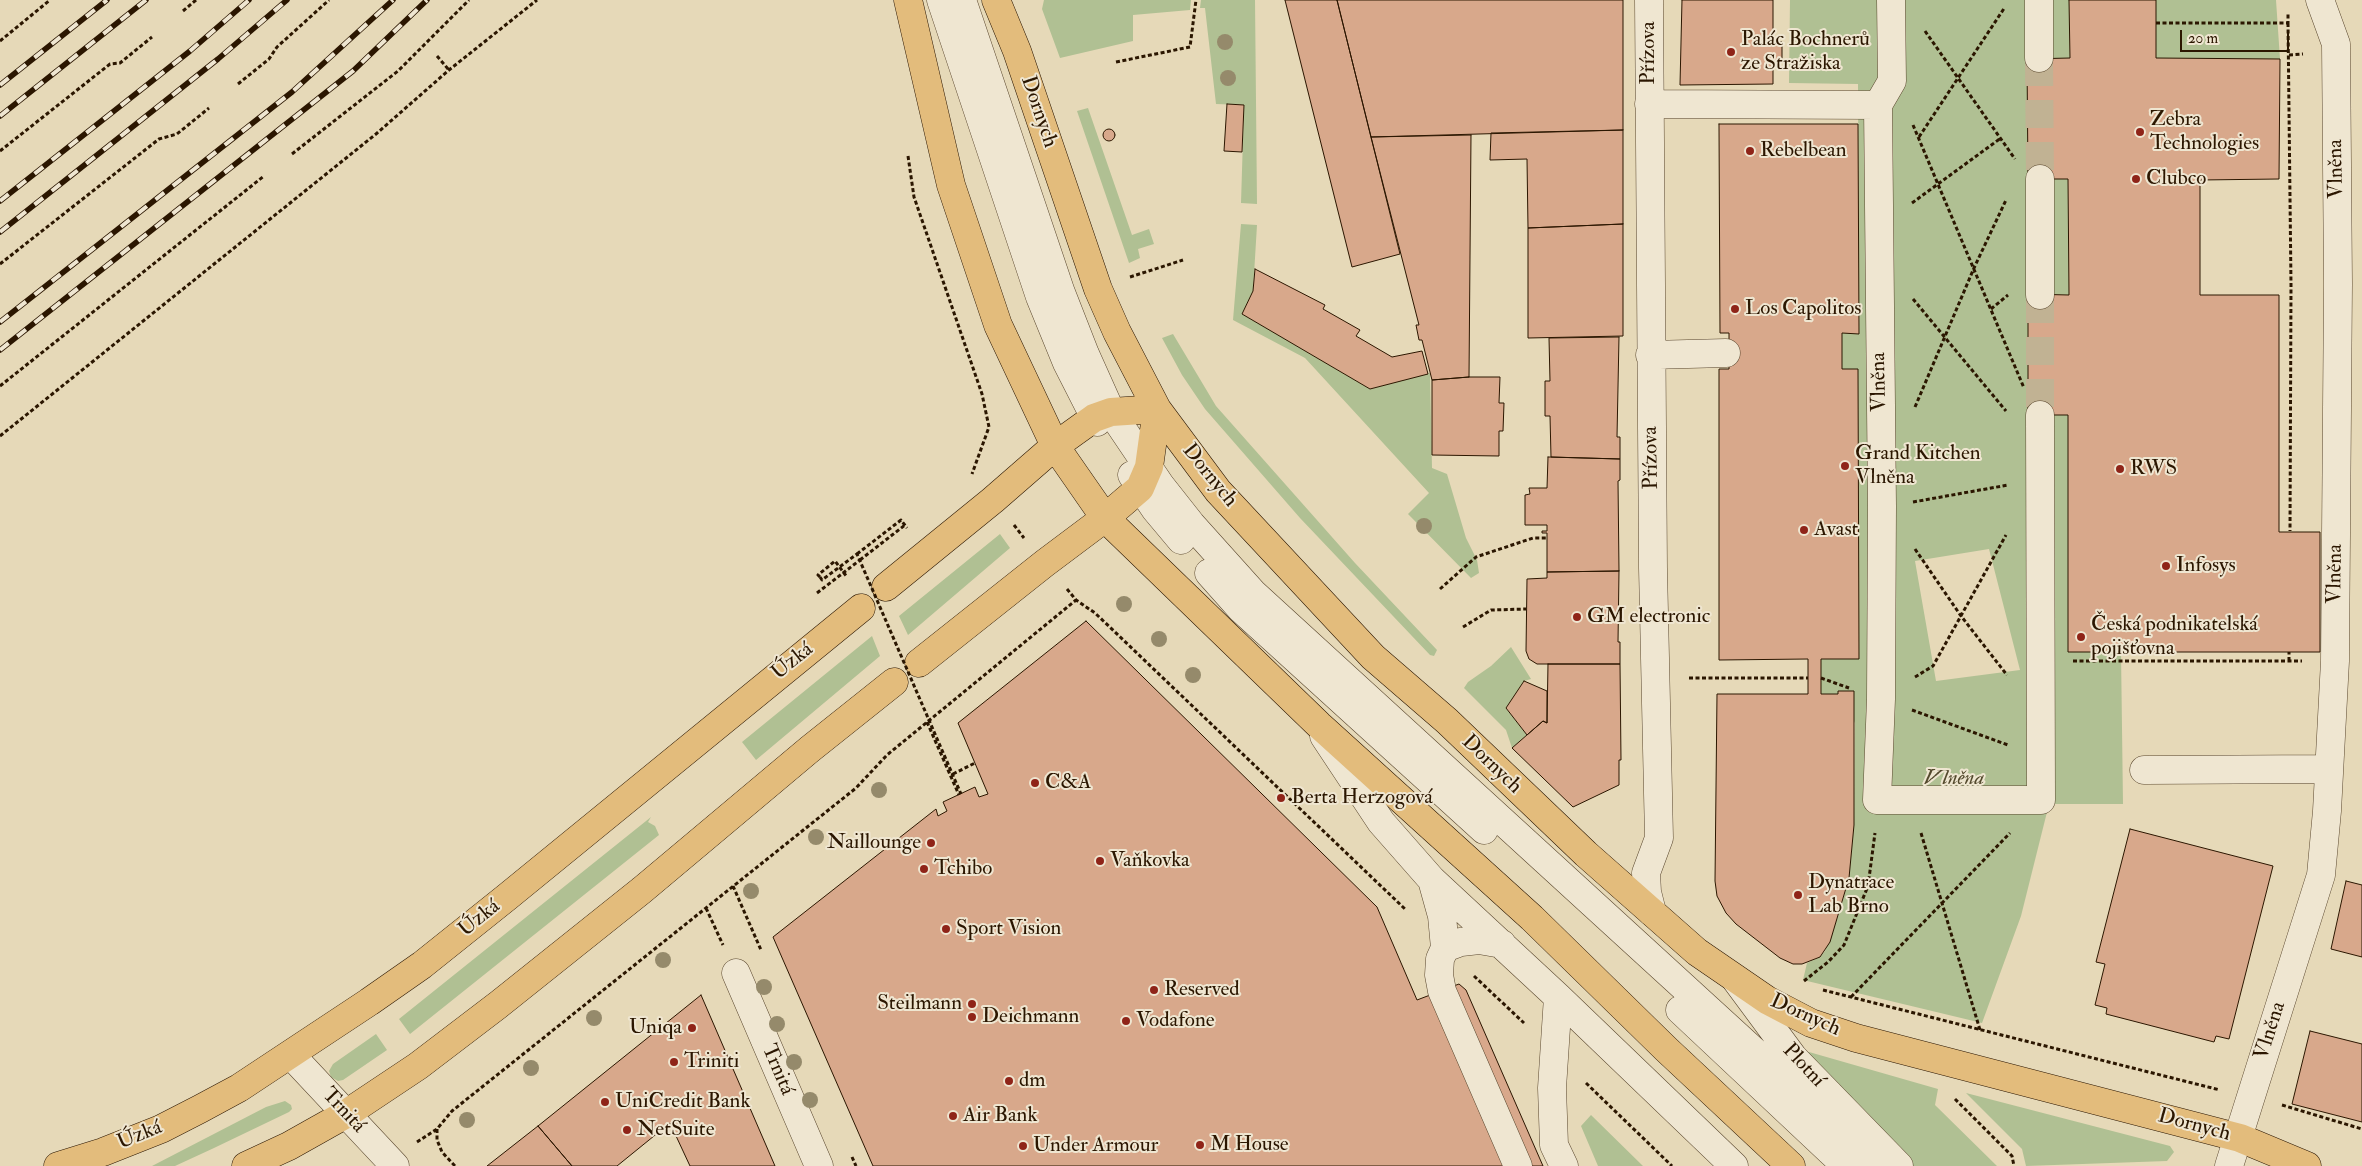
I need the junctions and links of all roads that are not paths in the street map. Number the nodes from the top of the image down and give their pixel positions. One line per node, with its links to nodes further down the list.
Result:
1 (908, 0): 19 (main road)
2 (941, 0): 17 (street)
3 (962, 0): 17 (street)
4 (996, 0): 16 (main road, Dornych)
5 (1650, 0): 10 (street, Přízova)
6 (1891, 0): 11 (street)
7 (2039, 0): 9 (street)
8 (2320, 0): 27 (street, Vlněna)
9 (2039, 58)
10 (1649, 104): 11 (street); 15 (street, Přízova)
11 (1878, 105): 18 (street, Vlněna)
12 (2040, 182): 13 (street)
13 (2040, 295)
14 (1726, 353): 15 (street)
15 (1650, 355): 30 (street, Přízova)
16 (1157, 409): 17 (main road); 20 (main road); 30 (main road, Dornych)
17 (1103, 415): 19 (main road); 20 (street)
18 (2040, 415)
19 (1055, 446): 21 (main road); 22 (main road)
20 (1144, 478): 21 (main road); 39 (street); 48 (street)
21 (1106, 518): 24 (main road); 26 (main road)
22 (886, 587)
23 (861, 608): 36 (main road, Úzká)
24 (919, 663)
25 (894, 682): 37 (main road)
26 (1312, 717): 29 (street); 47 (main road)
27 (2329, 769): 28 (street); 38 (street, Vlněna)
28 (2144, 770)
29 (1432, 880): 31 (street); 32 (street)
30 (1652, 912): 34 (main road, Dornych)
31 (1502, 944): 32 (street); 35 (street)
32 (1445, 948): 44 (street)
33 (736, 973): 43 (street, Trnitá)
34 (1736, 980): 38 (main road, Dornych); 39 (street, Plotní)
35 (1558, 997): 45 (street); 46 (street)
36 (291, 1055): 37 (street, Trnitá); 40 (main road, Úzká)
37 (346, 1114): 41 (main road); 42 (street, Trnitá)
38 (2240, 1138): 50 (street, Vlněna); 51 (main road, Dornych)
39 (1881, 1159): 49 (street, Plotní)
40 (58, 1166)
41 (246, 1166)
42 (395, 1166)
43 (819, 1166)
44 (1518, 1166)
45 (1564, 1166)
46 (1734, 1166)
47 (1791, 1166)
48 (1846, 1166)
49 (1899, 1166)
50 (2229, 1166)
51 (2307, 1166)

